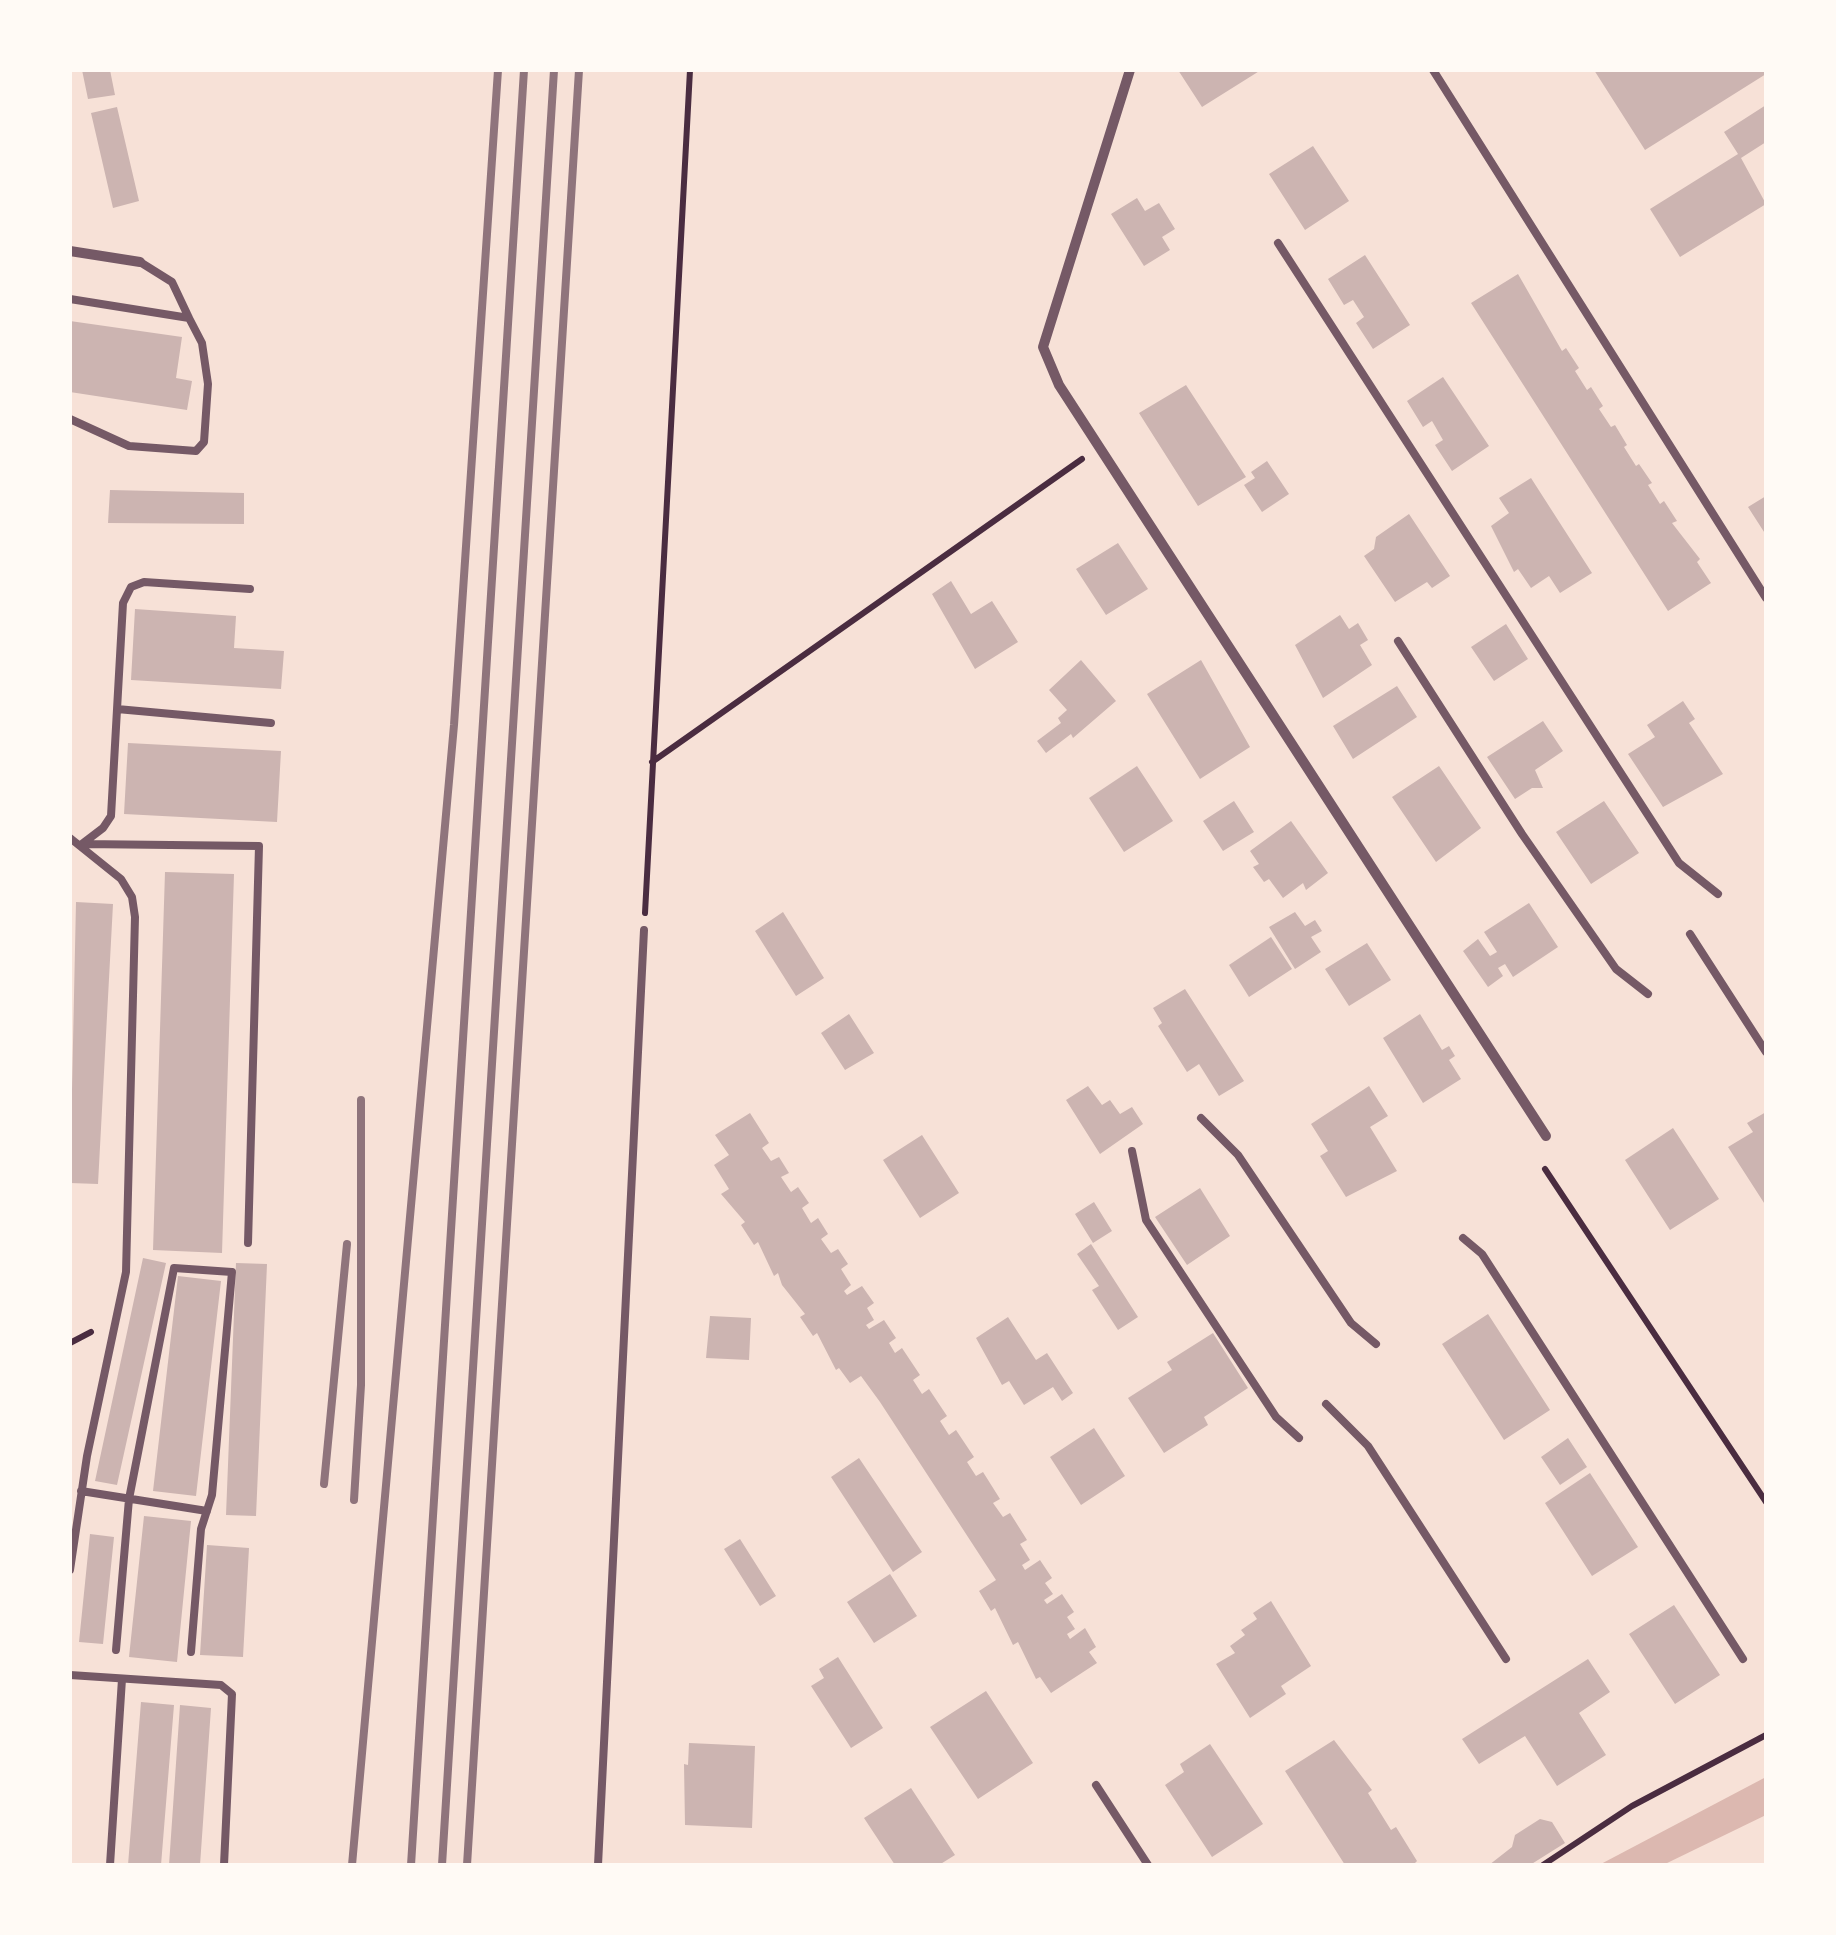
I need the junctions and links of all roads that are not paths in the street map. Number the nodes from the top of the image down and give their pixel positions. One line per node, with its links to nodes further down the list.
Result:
1 (1130, 70): 22 (street)
2 (1433, 70): 10 (lane)
3 (1278, 244): 16 (lane)
4 (70, 251): 5 (street)
5 (140, 262): 7 (lane)
6 (70, 299): 7 (lane)
7 (190, 318): 8 (lane)
8 (70, 420)
9 (250, 588): 12 (lane)
10 (1766, 598)
11 (1398, 640): 19 (lane)
12 (117, 709): 13 (lane); 15 (lane)
13 (271, 724)
14 (70, 838): 15 (lane)
15 (82, 844): 25 (lane); 29 (lane)
16 (1718, 894)
17 (644, 930): 43 (lane)
18 (1690, 934): 20 (lane)
19 (1648, 994)
20 (1766, 1052)
21 (1202, 1118): 26 (lane)
22 (1546, 1136)
23 (1132, 1151): 28 (lane)
24 (1462, 1238): 37 (lane)
25 (248, 1243)
26 (1376, 1344)
27 (1326, 1404): 36 (lane)
28 (1299, 1438)
29 (81, 1491): 30 (lane); 32 (lane)
30 (129, 1499): 31 (lane); 31 (lane); 34 (lane)
31 (207, 1511): 35 (lane)
32 (71, 1541): 33 (lane)
33 (70, 1570)
34 (116, 1650)
35 (191, 1652)
36 (1506, 1658)
37 (1744, 1660)
38 (70, 1675): 39 (lane)
39 (122, 1678): 41 (lane); 42 (lane)
40 (1096, 1785): 44 (lane)
41 (110, 1865)
42 (224, 1865)
43 (598, 1865)
44 (1148, 1865)

